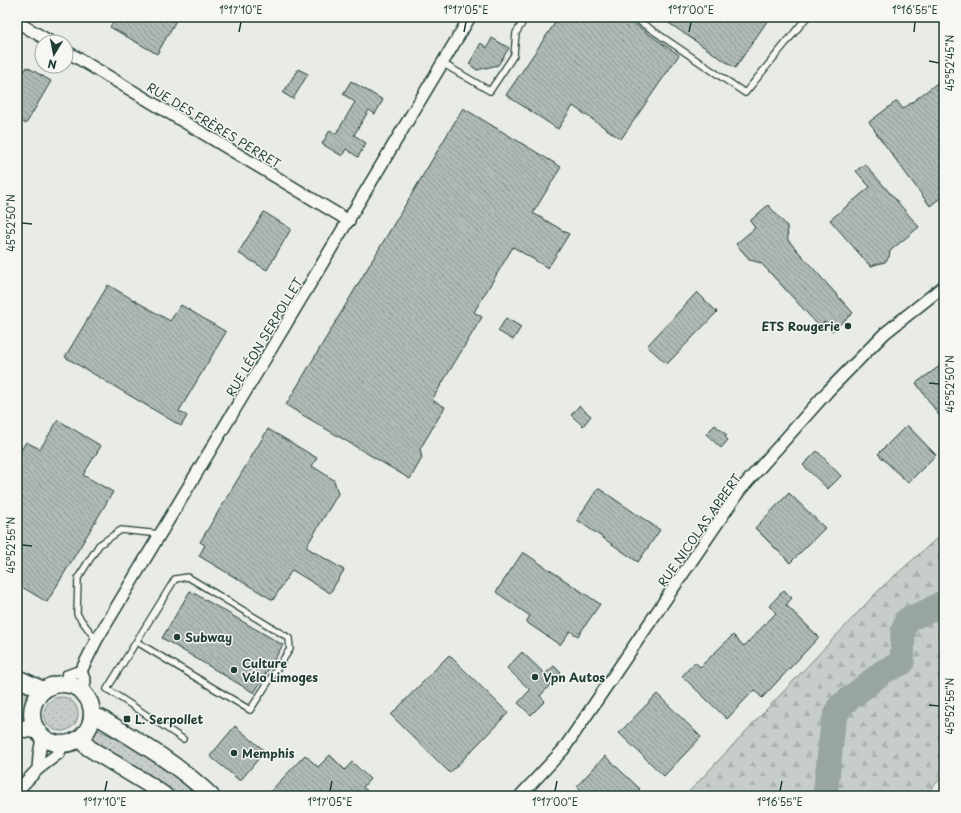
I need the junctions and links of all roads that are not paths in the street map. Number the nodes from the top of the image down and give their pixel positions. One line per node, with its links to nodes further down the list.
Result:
1 (470, 17): 8 (street, RUE LÉON SERPOLLET)
2 (526, 17): 8 (lane)
3 (633, 17): 4 (lane)
4 (807, 17)
5 (17, 22): 6 (street)
6 (37, 34)
7 (74, 56): 9 (street, RUE DES FRÈRES PERRET)
8 (442, 62): 9 (street, RUE LÉON SERPOLLET)
9 (349, 221): 11 (street, RUE LÉON SERPOLLET)
10 (944, 286): 29 (street, RUE NICOLAS APPERT)
11 (160, 534): 12 (street, RUE LÉON SERPOLLET); 12 (lane)
12 (96, 641): 14 (street, RUE LÉON SERPOLLET)
13 (137, 642): 13 (lane); 23 (lane)
14 (81, 671): 16 (street, RUE LÉON SERPOLLET); 18 (street)
15 (17, 678): 17 (main road)
16 (65, 685): 17 (main road); 18 (main road)
17 (43, 690): 21 (main road)
18 (82, 692): 19 (main road)
19 (92, 717): 22 (main road); 28 (main road)
20 (17, 728): 21 (main road)
21 (39, 734): 24 (main road); 25 (street)
22 (80, 739): 24 (main road); 27 (main road)
23 (183, 739)
24 (62, 745): 25 (street)
25 (38, 769): 26 (street)
26 (17, 791)
27 (165, 796)
28 (211, 796)
29 (520, 796)

